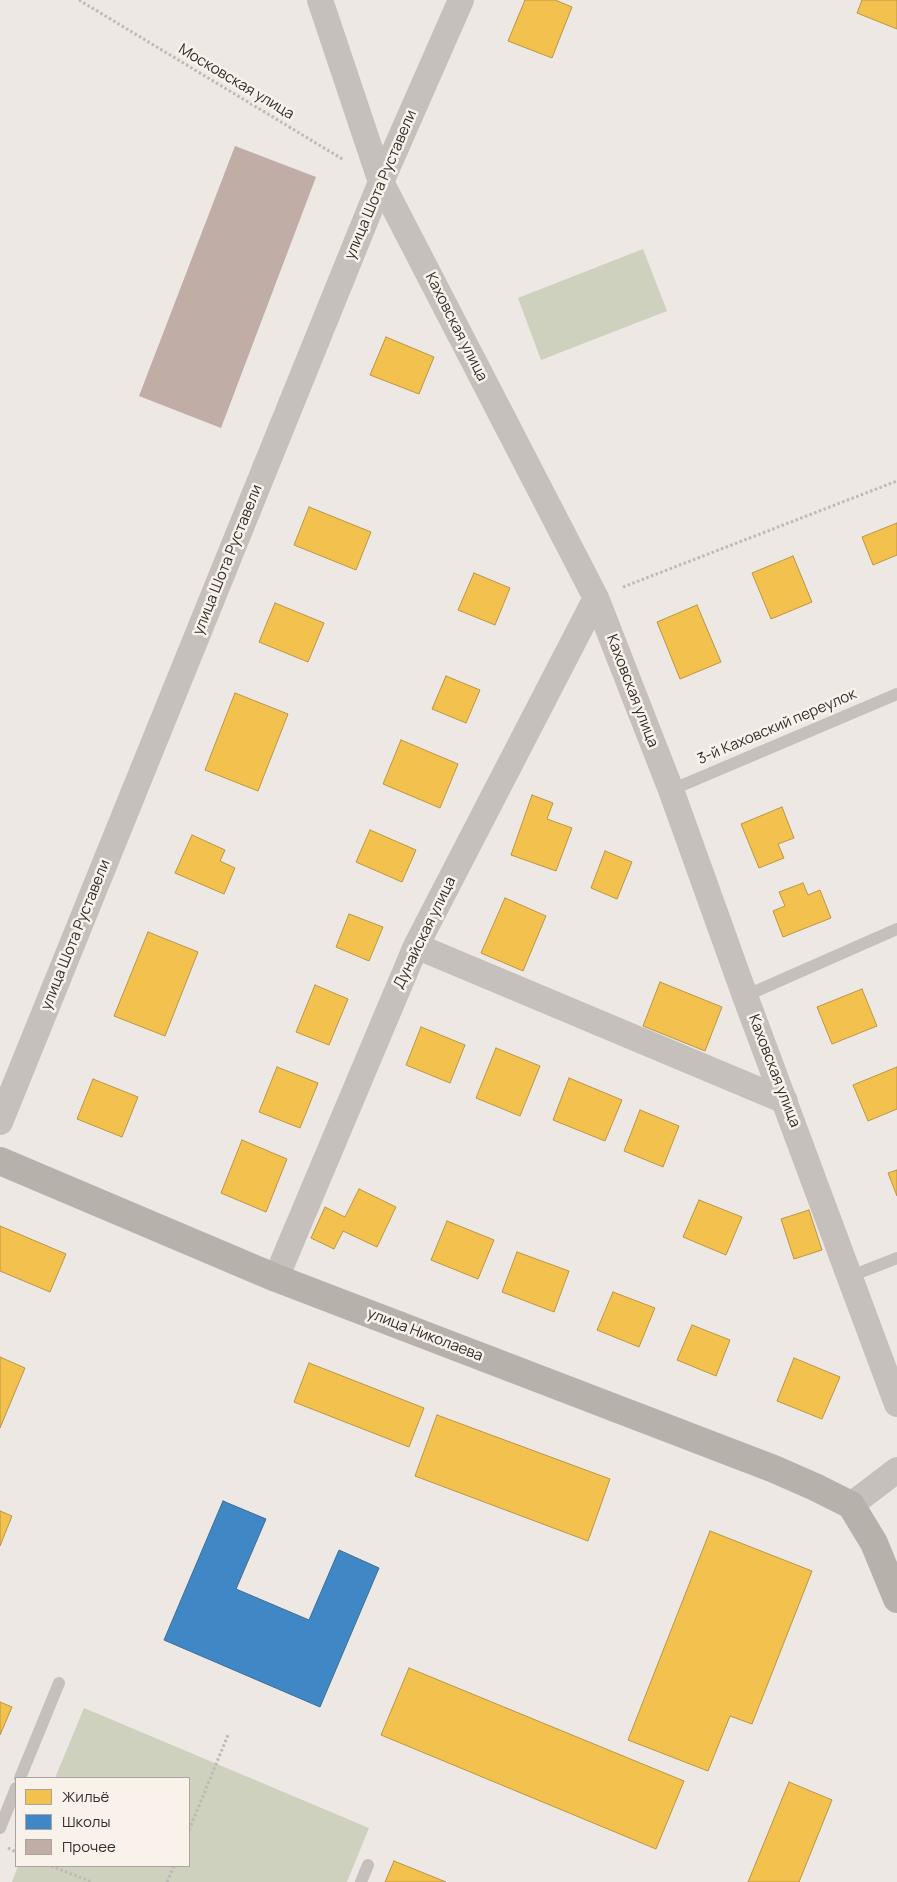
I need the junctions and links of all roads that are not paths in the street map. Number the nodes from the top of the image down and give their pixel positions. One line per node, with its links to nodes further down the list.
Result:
1 (320, 0): 3 (street, Каховская улица)
2 (462, 0): 3 (street, улица Шота Руставели)
3 (381, 182): 4 (street, Каховская улица); 11 (street, улица Шота Руставели)
4 (596, 598): 6 (street, Каховская улица); 8 (street, Дунайская улица)
5 (897, 694): 6 (lane, 3-й Каховский переулок)
6 (671, 790): 9 (street, Каховская улица)
7 (897, 929): 9 (lane)
8 (416, 946): 10 (street); 15 (street, Дунайская улица)
9 (745, 996): 10 (street, Каховская улица)
10 (785, 1101): 14 (street, Каховская улица)
11 (0, 1122)
12 (0, 1161): 15 (main road, улица Николаева)
13 (897, 1258): 14 (lane)
14 (851, 1276): 16 (street, Каховская улица)
15 (276, 1278): 18 (main road, улица Николаева)
16 (897, 1404)
17 (897, 1470): 18 (street)
18 (851, 1506): 19 (main road)
19 (897, 1599)
20 (59, 1683): 21 (lane)
21 (20, 1777)
22 (15, 1790): 23 (lane)
23 (0, 1828)
24 (368, 1865): 25 (lane)
25 (361, 1882)

